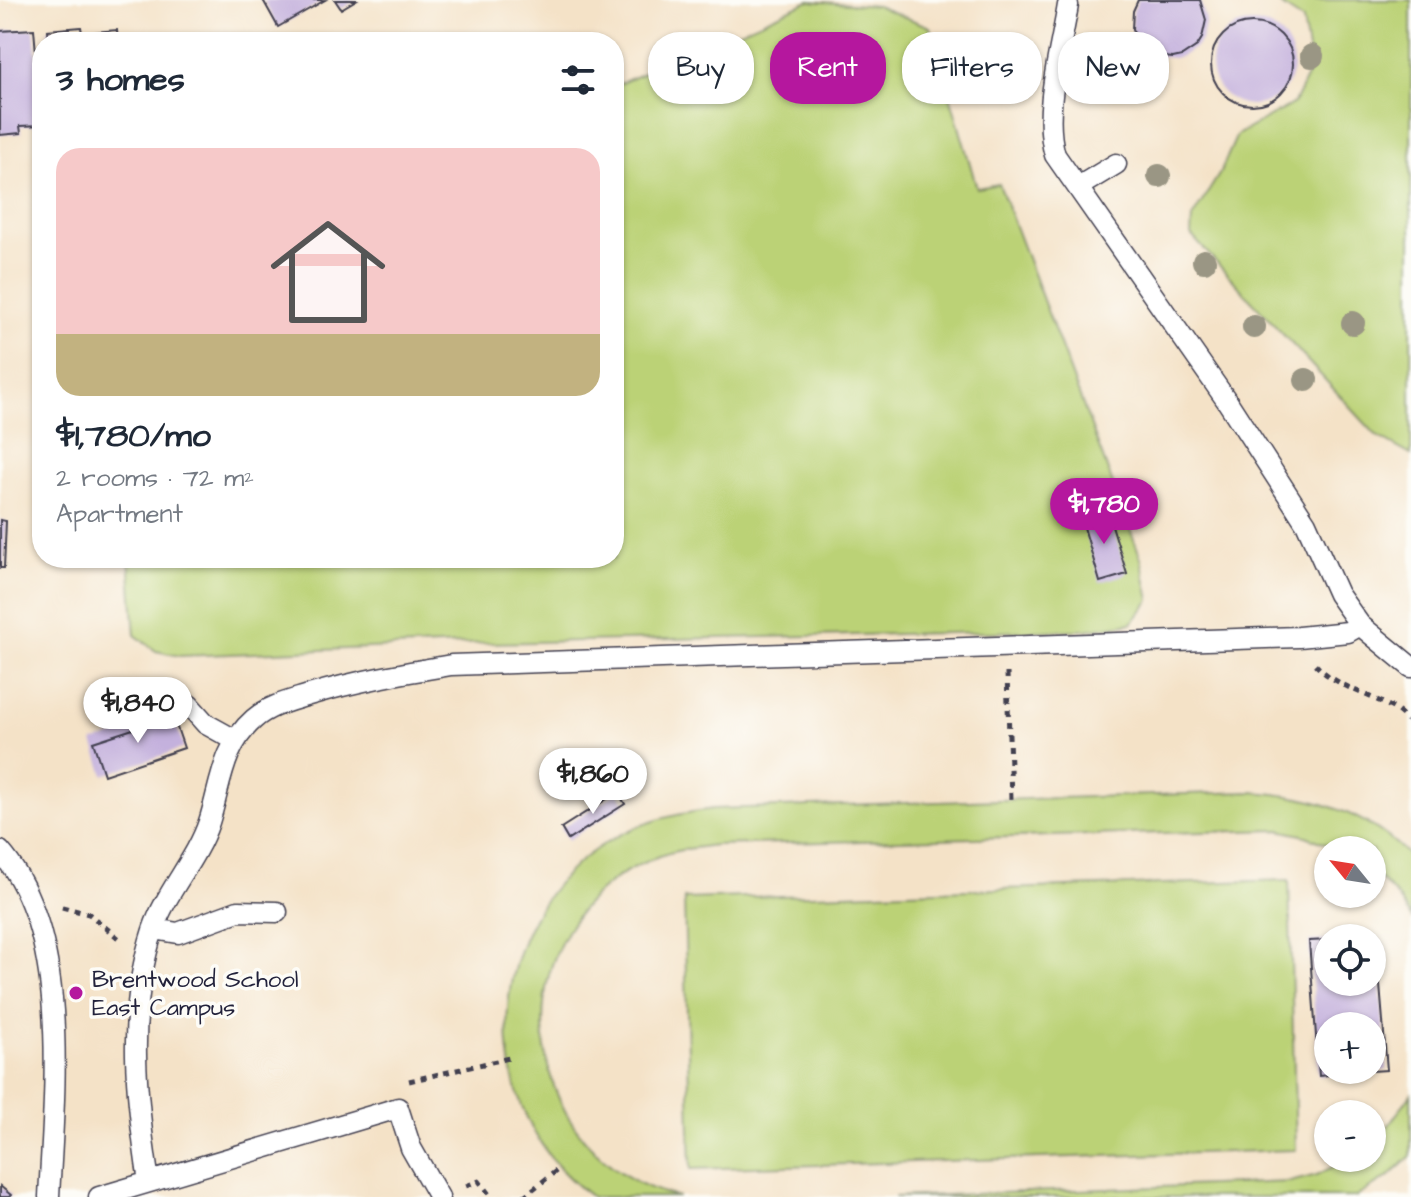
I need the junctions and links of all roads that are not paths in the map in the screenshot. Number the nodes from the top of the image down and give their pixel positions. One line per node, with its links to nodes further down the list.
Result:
1 (1068, 5): 3 (lane)
2 (1116, 164): 3 (lane)
3 (1078, 187): 4 (lane)
4 (1360, 625): 5 (lane); 7 (lane)
5 (1411, 667)
6 (143, 710): 7 (lane)
7 (235, 740): 10 (lane)
8 (0, 851): 12 (lane)
9 (277, 912): 10 (lane)
10 (154, 929): 11 (lane)
11 (149, 1182): 13 (lane); 14 (lane)
12 (49, 1197)
13 (99, 1197)
14 (439, 1197)

